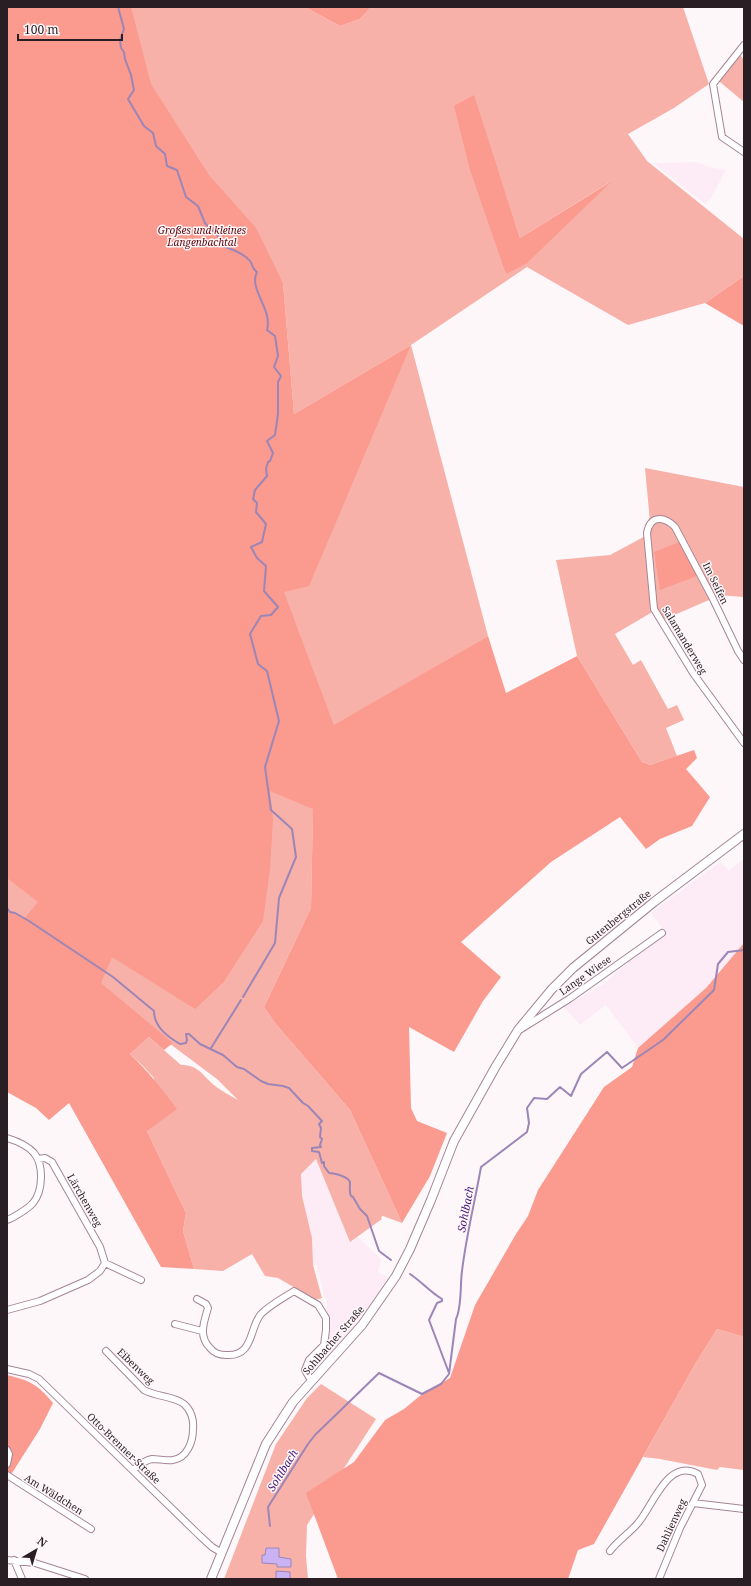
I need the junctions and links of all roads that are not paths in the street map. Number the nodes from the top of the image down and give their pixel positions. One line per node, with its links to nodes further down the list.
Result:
1 (744, 45): 2 (street)
2 (744, 152)
3 (663, 519): 4 (street, Im Seifen); 5 (street, Salamanderweg)
4 (744, 660)
5 (744, 743)
6 (744, 834): 8 (street, Gutenbergstraße)
7 (662, 933): 8 (street, Lange Wiese)
8 (518, 1030): 20 (street, Sohlbacher Straße)
9 (7, 1138): 10 (street, Lärchenweg)
10 (38, 1159): 11 (street); 12 (street, Lärchenweg)
11 (7, 1220)
12 (105, 1263): 13 (street); 15 (street)
13 (141, 1280)
14 (197, 1298): 17 (street)
15 (7, 1310)
16 (175, 1324): 17 (street)
17 (202, 1332): 20 (street)
18 (106, 1351): 23 (street, Eibenweg)
19 (7, 1369): 23 (street, Otto-Brenner-Straße)
20 (313, 1380): 29 (street, Sohlbacher Straße)
21 (7, 1450): 22 (street)
22 (7, 1464)
23 (133, 1470): 29 (street, Otto-Brenner-Straße)
24 (7, 1475): 27 (street, Am Wäldchen)
25 (692, 1503): 26 (street); 28 (street, Dahlienweg); 34 (street, Dahlienweg)
26 (744, 1509)
27 (91, 1529)
28 (610, 1551)
29 (222, 1552): 33 (street, Sohlbacher Straße)
30 (10, 1560): 31 (street); 32 (street)
31 (22, 1579)
32 (85, 1579)
33 (211, 1579)
34 (659, 1579)

